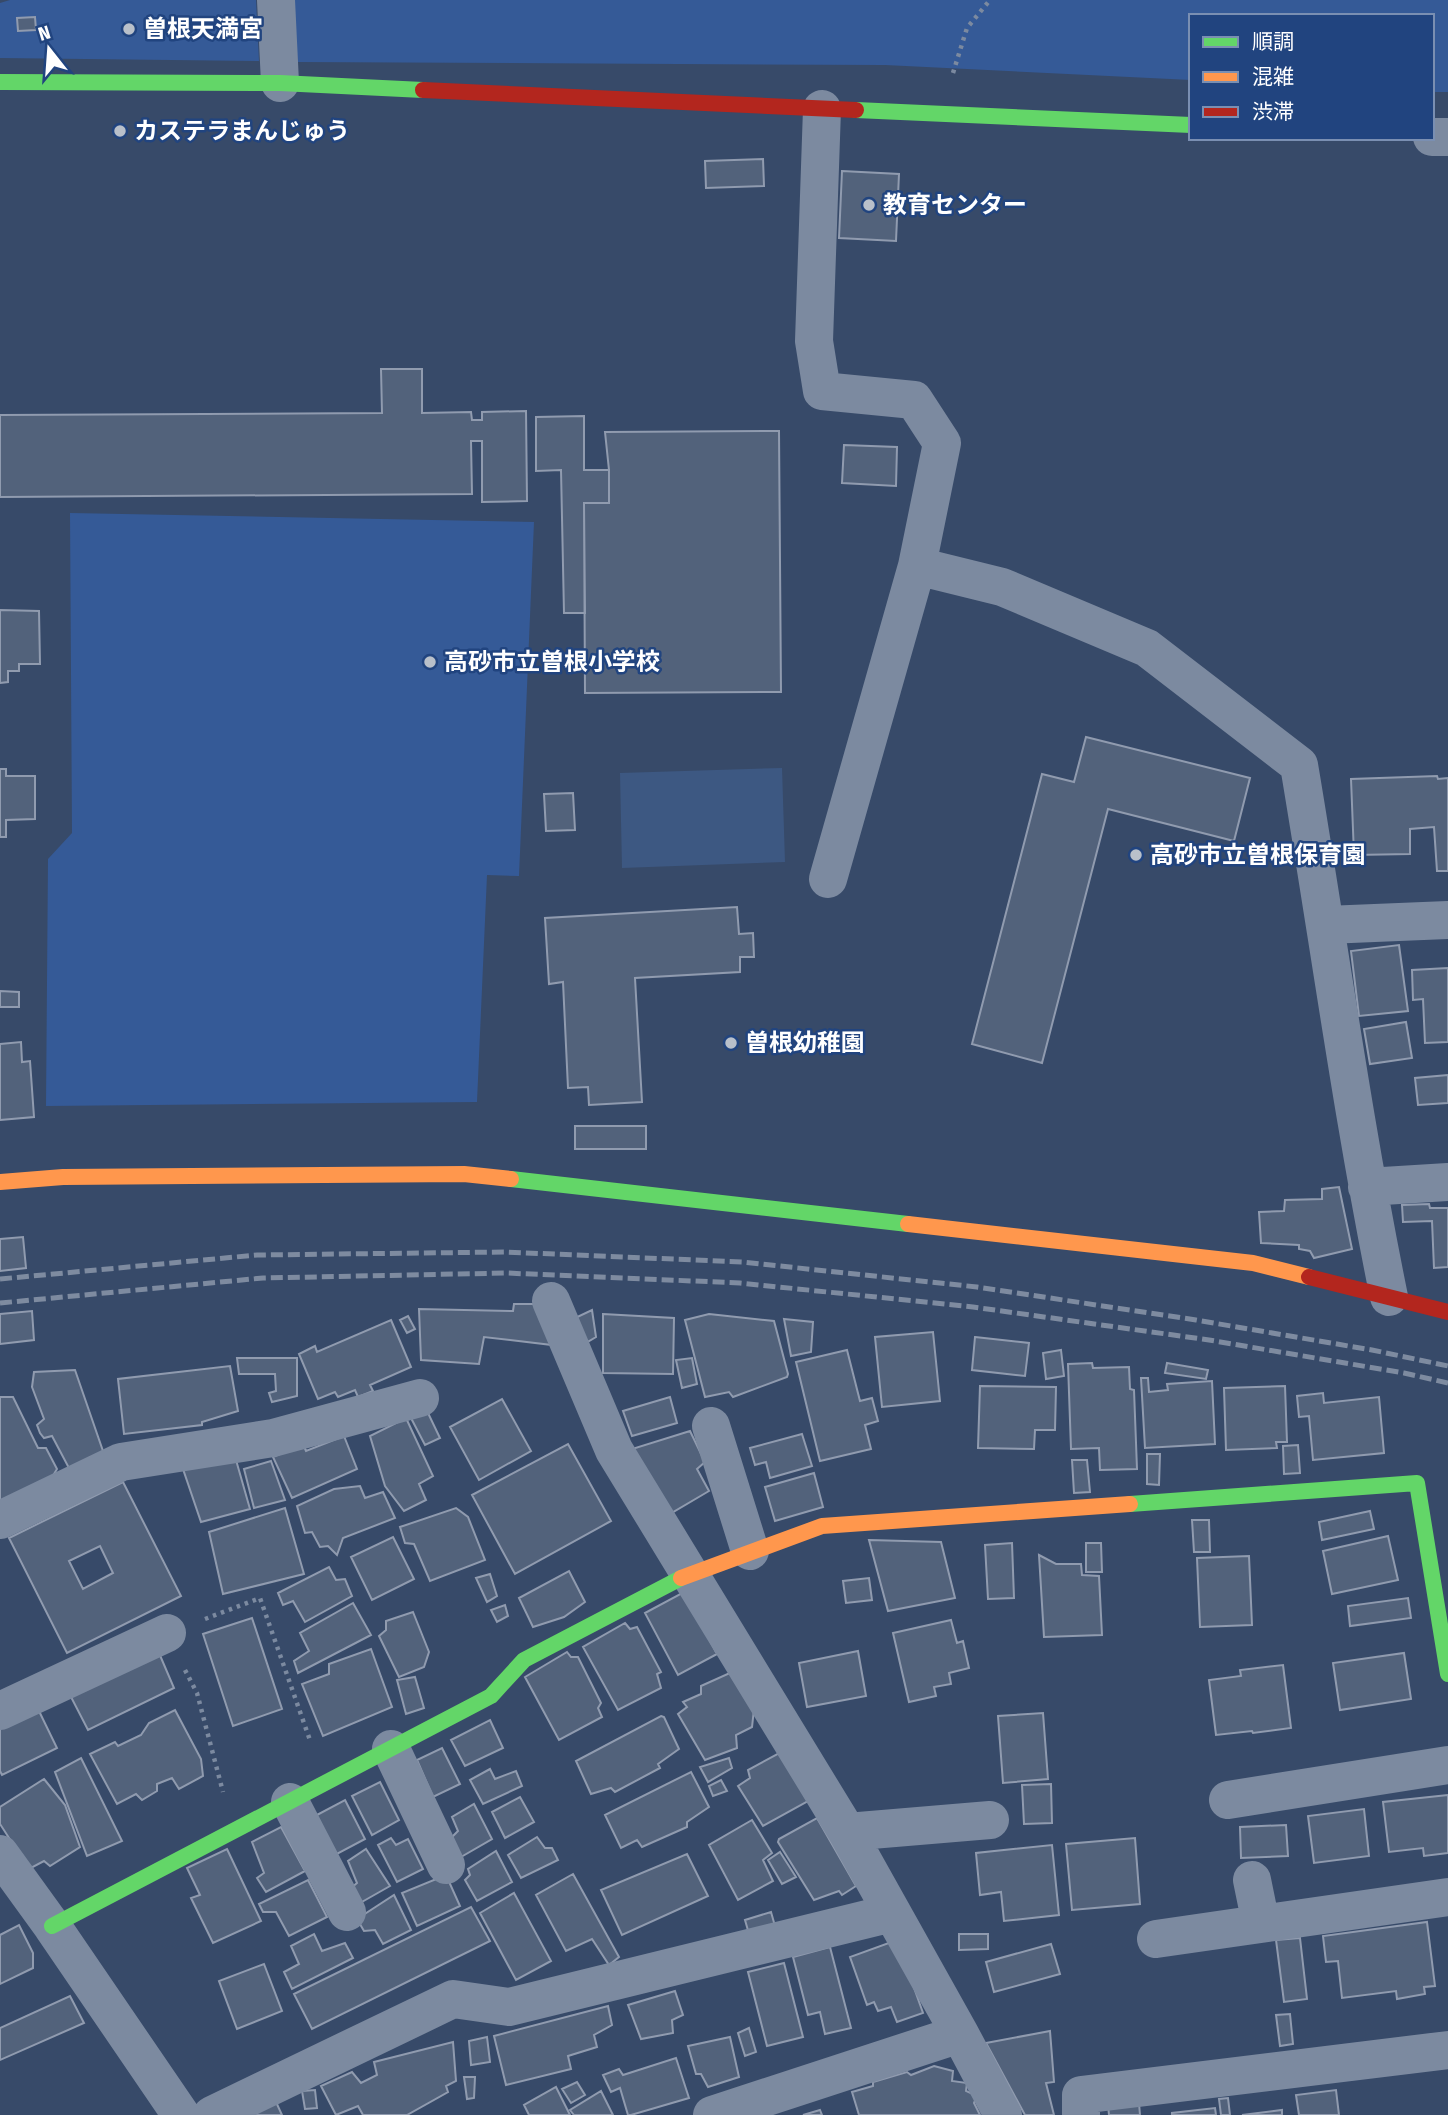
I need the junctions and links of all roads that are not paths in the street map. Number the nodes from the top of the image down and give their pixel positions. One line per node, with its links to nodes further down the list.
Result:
1 (276, 0): 3 (street)
2 (0, 82): 3 (street)
3 (280, 83): 4 (street)
4 (822, 108): 5 (street); 6 (street)
5 (1189, 125)
6 (917, 566): 7 (street); 9 (street)
7 (828, 879)
8 (1448, 919): 9 (street)
9 (1326, 925): 12 (street)
10 (0, 1182): 13 (street)
11 (1448, 1182): 12 (street)
12 (1367, 1187): 13 (street)
13 (1390, 1297): 15 (street)
14 (551, 1301): 20 (street)
15 (1448, 1312)
16 (420, 1398): 18 (street)
17 (711, 1426): 19 (street)
18 (0, 1520)
19 (750, 1551): 20 (street); 21 (street)
20 (690, 1573): 25 (street); 30 (street)
21 (1443, 1618): 23 (street)
22 (167, 1633): 24 (street)
23 (1448, 1674)
24 (0, 1712)
25 (391, 1749): 28 (street); 32 (street)
26 (1448, 1765): 27 (street)
27 (1228, 1800)
28 (290, 1802): 35 (street); 38 (street)
29 (990, 1820): 30 (street)
30 (847, 1832): 36 (street)
31 (0, 1854): 38 (street)
32 (446, 1865)
33 (1252, 1880): 37 (street)
34 (1448, 1897): 37 (street)
35 (347, 1912)
36 (892, 1913): 40 (street); 43 (street)
37 (1261, 1924): 39 (street)
38 (52, 1926): 42 (street)
39 (1156, 1940)
40 (960, 2034): 44 (street); 45 (street)
41 (1448, 2050): 46 (street)
42 (181, 2115)
43 (212, 2115)
44 (712, 2115)
45 (1003, 2115)
46 (1081, 2115)

